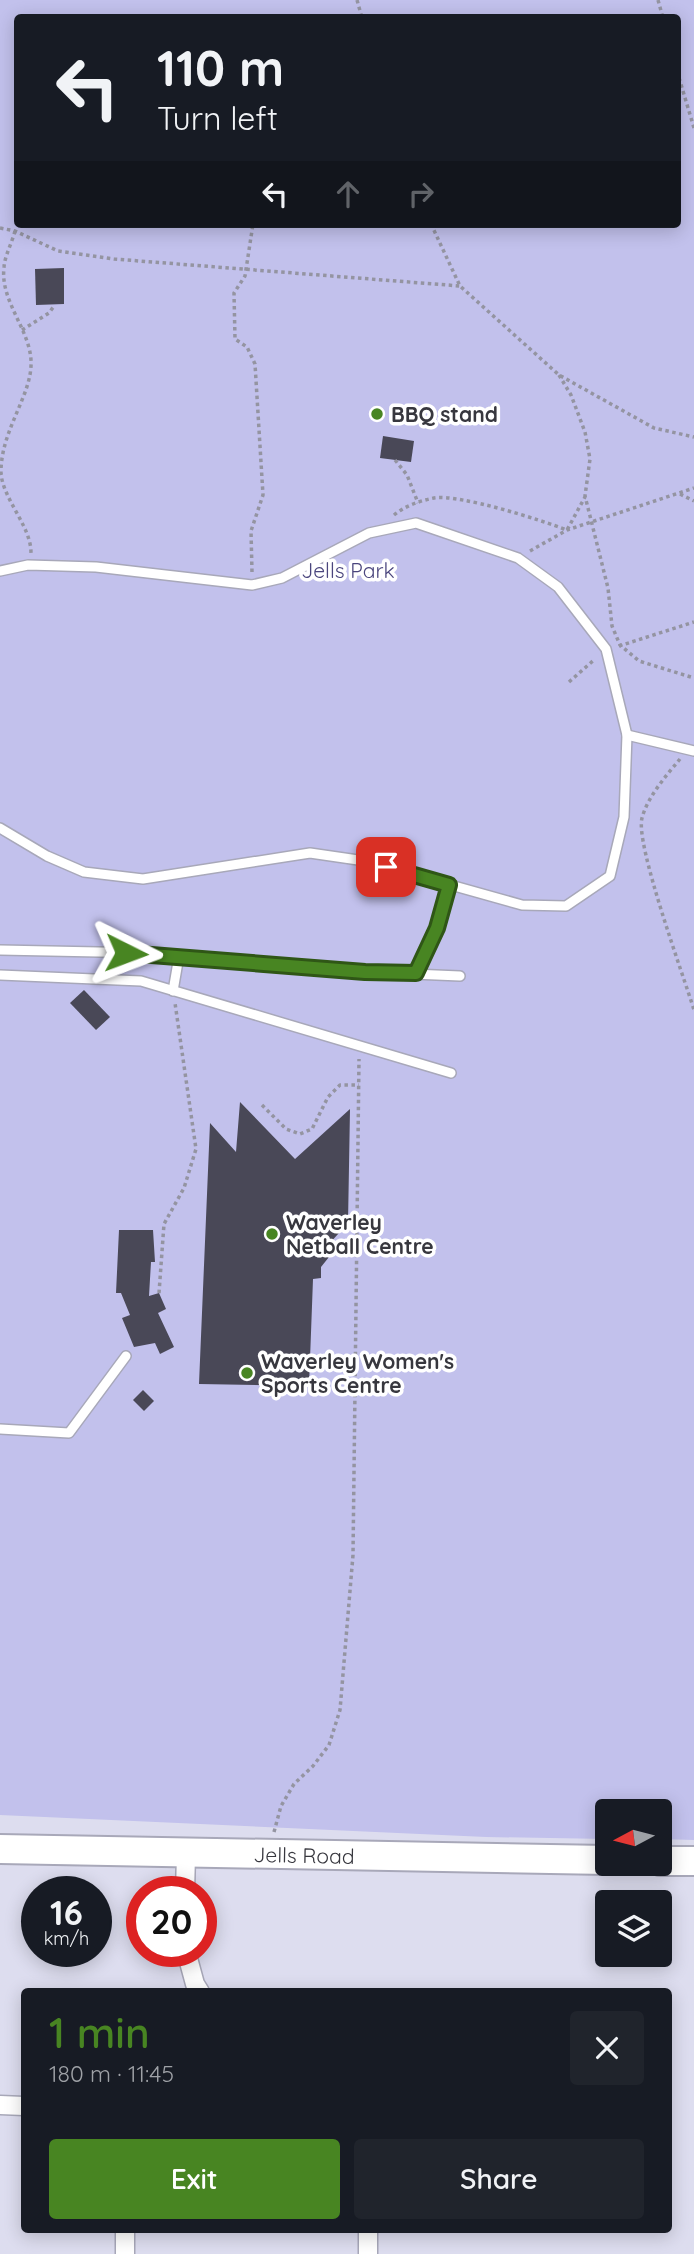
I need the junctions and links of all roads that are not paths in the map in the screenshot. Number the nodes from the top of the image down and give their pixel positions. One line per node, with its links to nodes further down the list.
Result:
1 (0, 571): 2 (lane)
2 (627, 735): 3 (lane); 5 (lane)
3 (690, 751)
4 (0, 828): 5 (lane)
5 (449, 885): 8 (lane)
6 (0, 950): 7 (lane)
7 (178, 956): 8 (lane); 11 (lane)
8 (416, 973): 10 (lane)
9 (0, 975): 11 (lane)
10 (460, 975)
11 (173, 991): 12 (lane)
12 (451, 1073)
13 (126, 1356): 14 (lane)
14 (0, 1429)
15 (0, 1849): 16 (main road, Jells Road)
16 (186, 1854): 17 (main road, Jells Road); 20 (street)
17 (595, 1860)
18 (672, 1861): 19 (main road)
19 (694, 1861)
20 (186, 1876)
21 (190, 1967): 22 (street)
22 (198, 1988)
23 (0, 2105): 24 (street)
24 (21, 2106)
25 (125, 2233): 27 (street)
26 (368, 2233): 28 (street)
27 (125, 2254)
28 (368, 2254)

